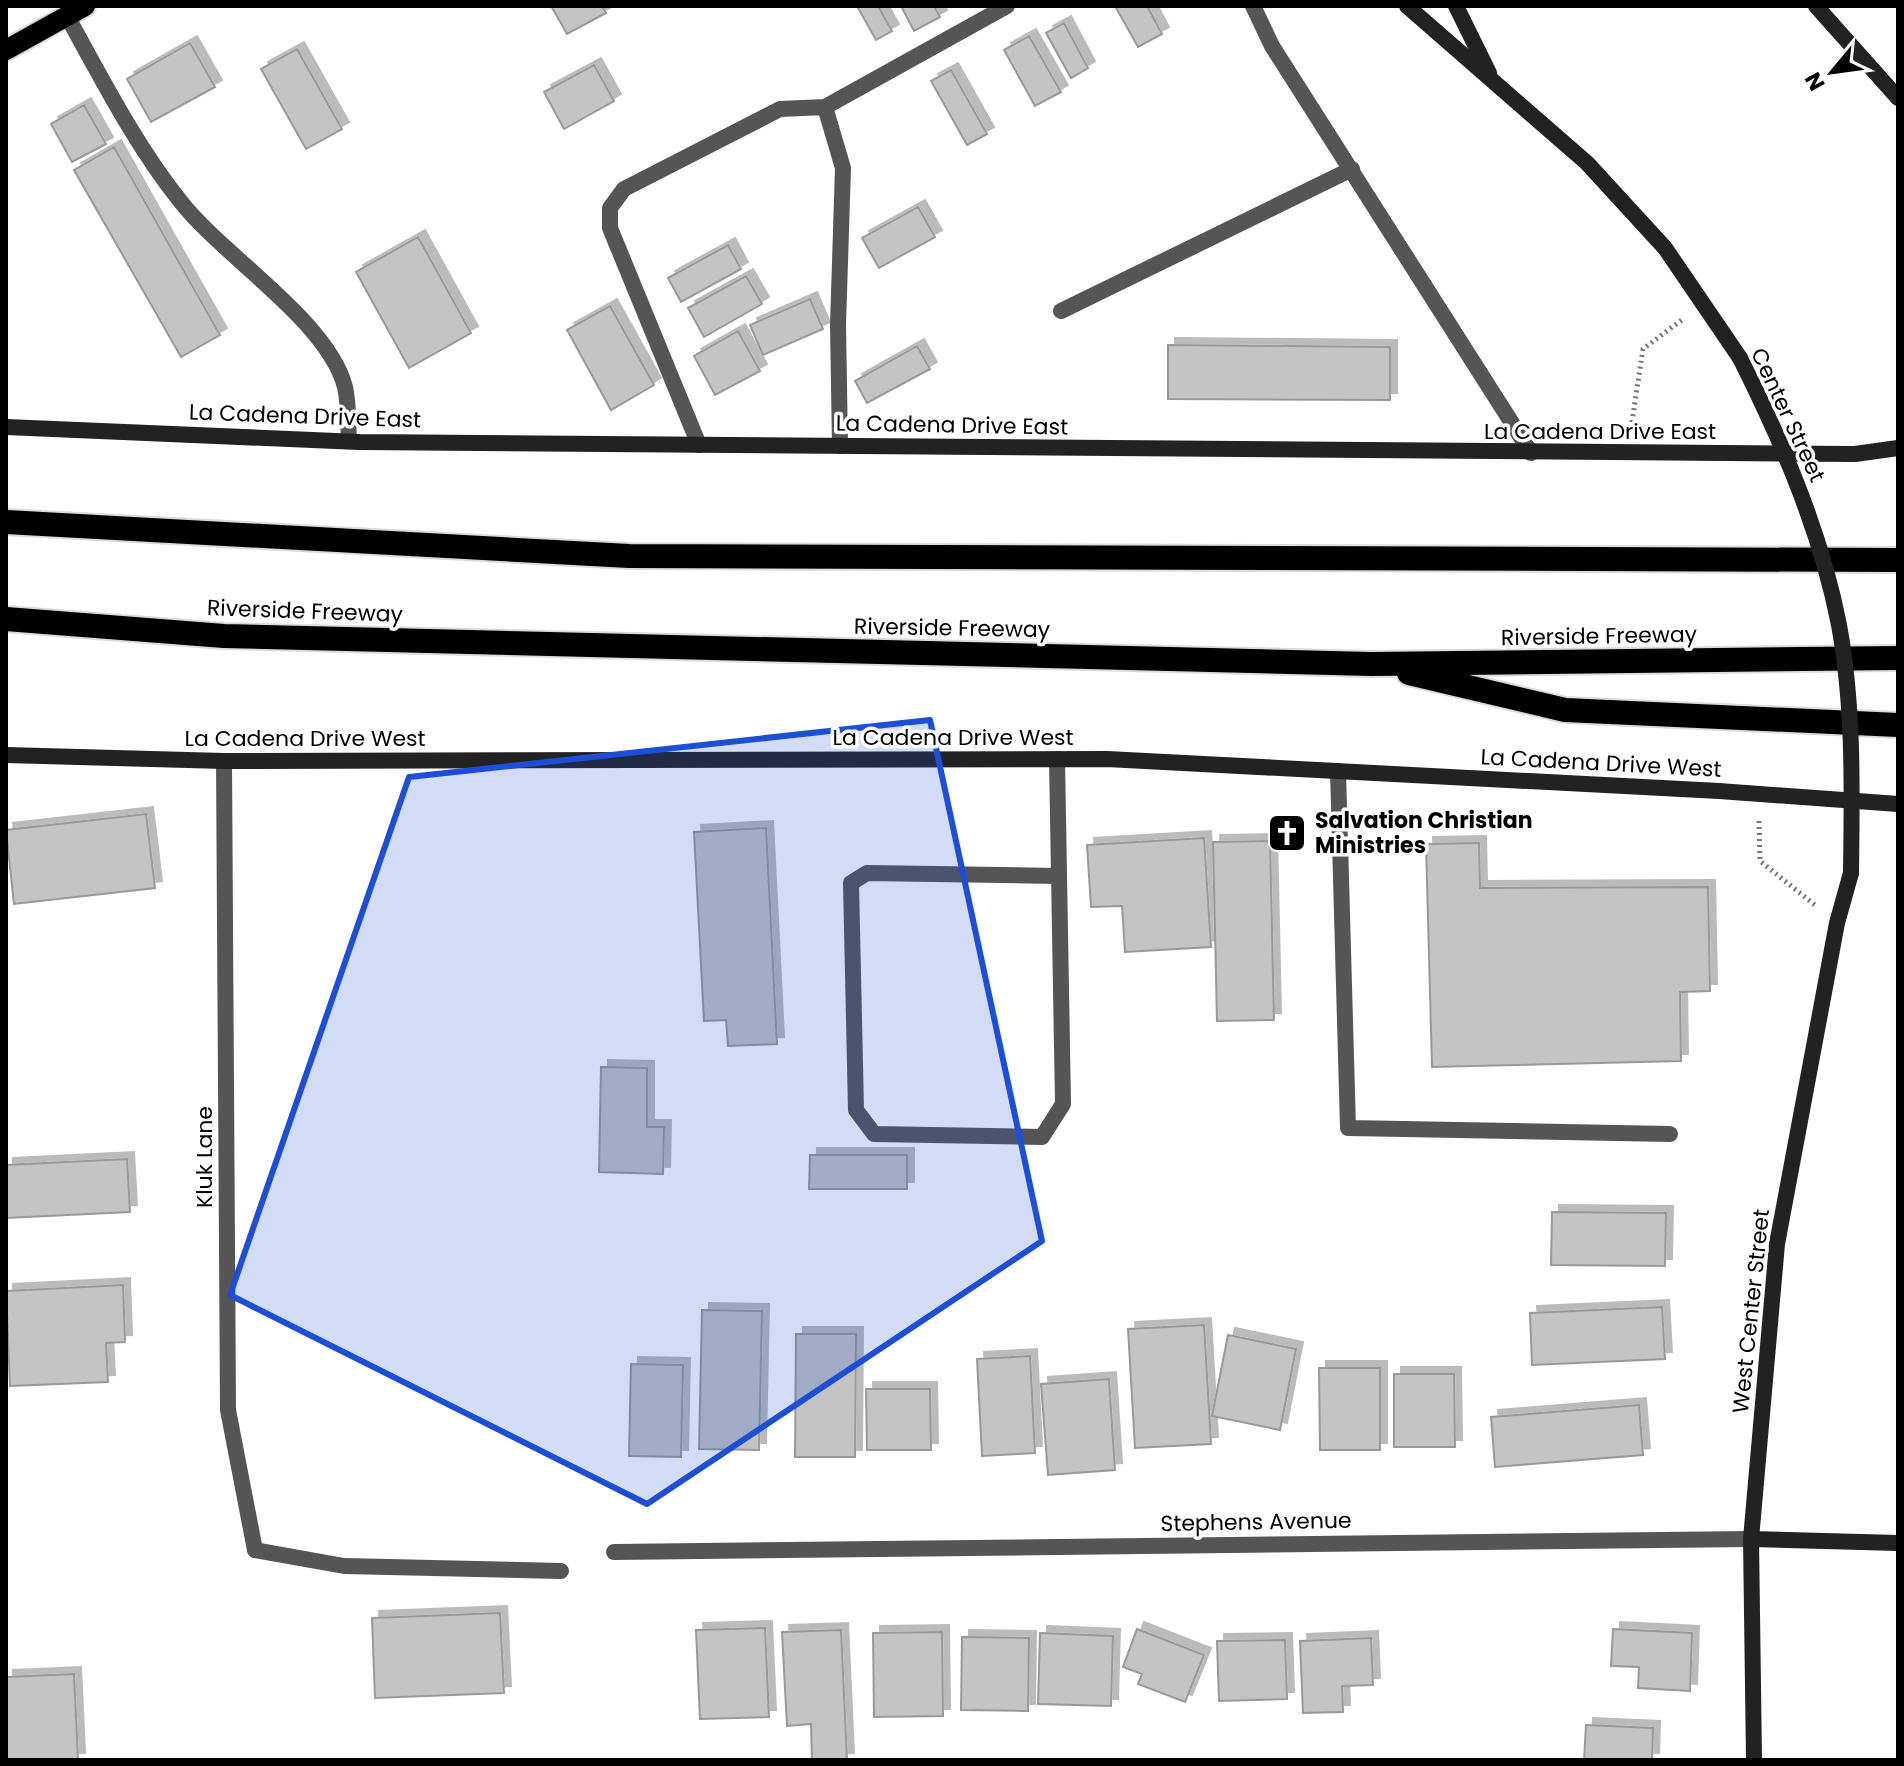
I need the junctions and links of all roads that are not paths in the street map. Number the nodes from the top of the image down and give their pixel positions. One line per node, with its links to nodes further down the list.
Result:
1 (1007, 6): 10 (street)
2 (1253, 6): 11 (street)
3 (1407, 6): 8 (main road, Center Street)
4 (1456, 6): 8 (main road)
5 (1816, 6): 9 (main road)
6 (76, 11): 7 (main road); 14 (street)
7 (6, 50)
8 (1496, 84): 30 (main road, Center Street, bridge)
9 (1898, 98)
10 (825, 107): 15 (street); 16 (street)
11 (1352, 169): 12 (street); 18 (street)
12 (1061, 311)
13 (6, 427): 14 (main road, La Cadena Drive East)
14 (349, 441): 15 (main road, La Cadena Drive East)
15 (699, 445): 16 (main road, La Cadena Drive East)
16 (840, 446): 18 (main road, La Cadena Drive East)
17 (1898, 448): 18 (main road, La Cadena Drive East)
18 (1531, 453)
19 (6, 522): 20 (highway)
20 (1898, 560)
21 (6, 619): 23 (highway, Riverside Freeway)
22 (1898, 658): 23 (highway, Riverside Freeway)
23 (1372, 664): 24 (highway)
24 (1898, 725)
25 (6, 755): 27 (main road, La Cadena Drive West)
26 (1057, 759): 27 (main road, La Cadena Drive West); 28 (main road, La Cadena Drive West); 31 (street)
27 (224, 761): 36 (street, Kluk Lane)
28 (1338, 771): 29 (main road, La Cadena Drive West); 32 (street)
29 (1898, 804)
30 (1851, 873): 33 (main road, West Center Street)
31 (1058, 876): 31 (street)
32 (1670, 1134)
33 (1751, 1539): 34 (main road, Stephens Avenue); 35 (street, Stephens Avenue); 37 (main road, West Center Street)
34 (1898, 1543)
35 (614, 1552)
36 (561, 1571)
37 (1754, 1760)

